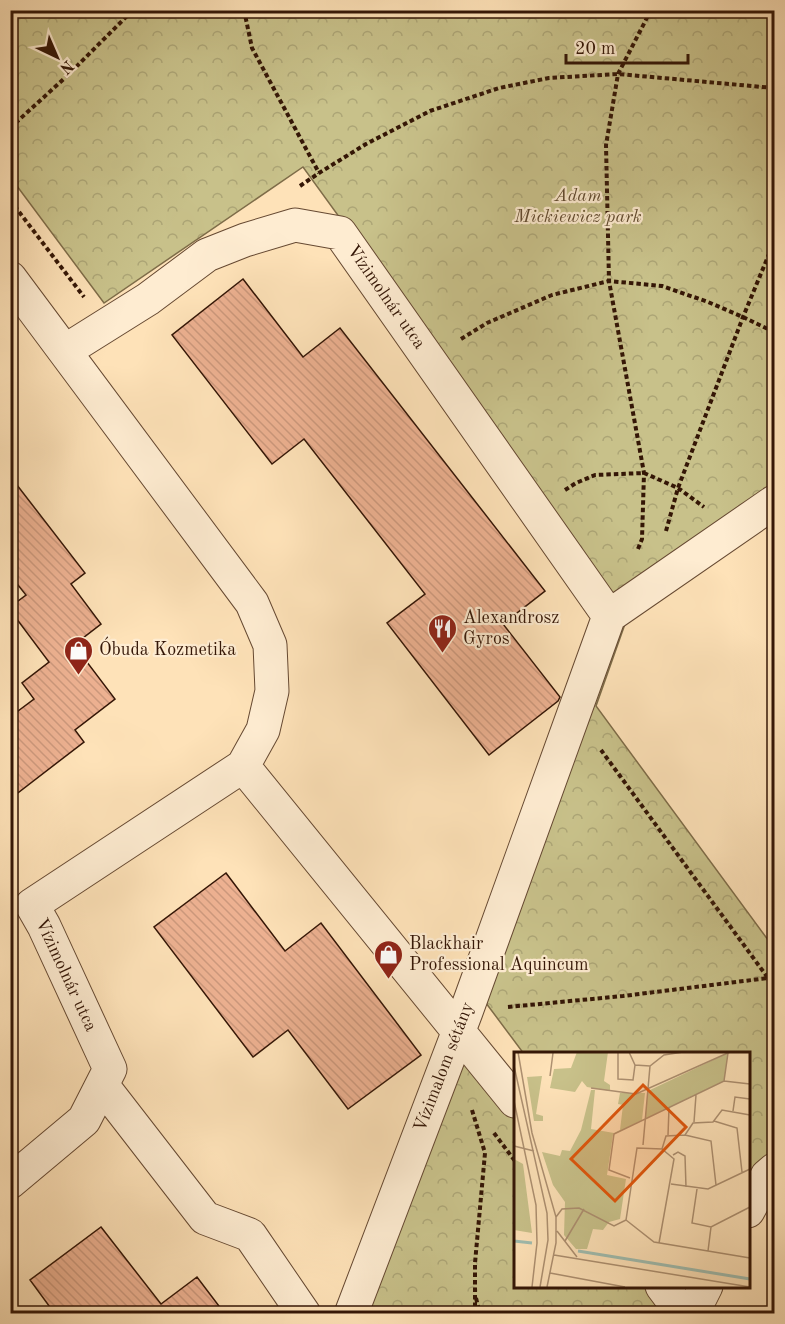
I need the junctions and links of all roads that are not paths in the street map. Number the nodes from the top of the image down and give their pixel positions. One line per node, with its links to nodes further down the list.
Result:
1 (10, 278): 2 (street, Vízimolnár utca)
2 (65, 351): 4 (street, Vízimolnár utca); 5 (street, Vízimolnár utca)
3 (774, 502): 4 (street)
4 (609, 616): 7 (street, Vízimalom sétány)
5 (243, 766): 6 (street, Vízimolnár utca); 7 (street)
6 (21, 910): 8 (street, Vízimolnár utca)
7 (462, 1021): 9 (street); 16 (street, Vízimalom sétány)
8 (102, 1085): 11 (street, Vízimolnár utca); 15 (street)
9 (514, 1099)
10 (774, 1170): 12 (street)
11 (10, 1182)
12 (749, 1208)
13 (663, 1288): 17 (street)
14 (705, 1288): 18 (street)
15 (304, 1314)
16 (351, 1314)
17 (683, 1314)
18 (692, 1314)

